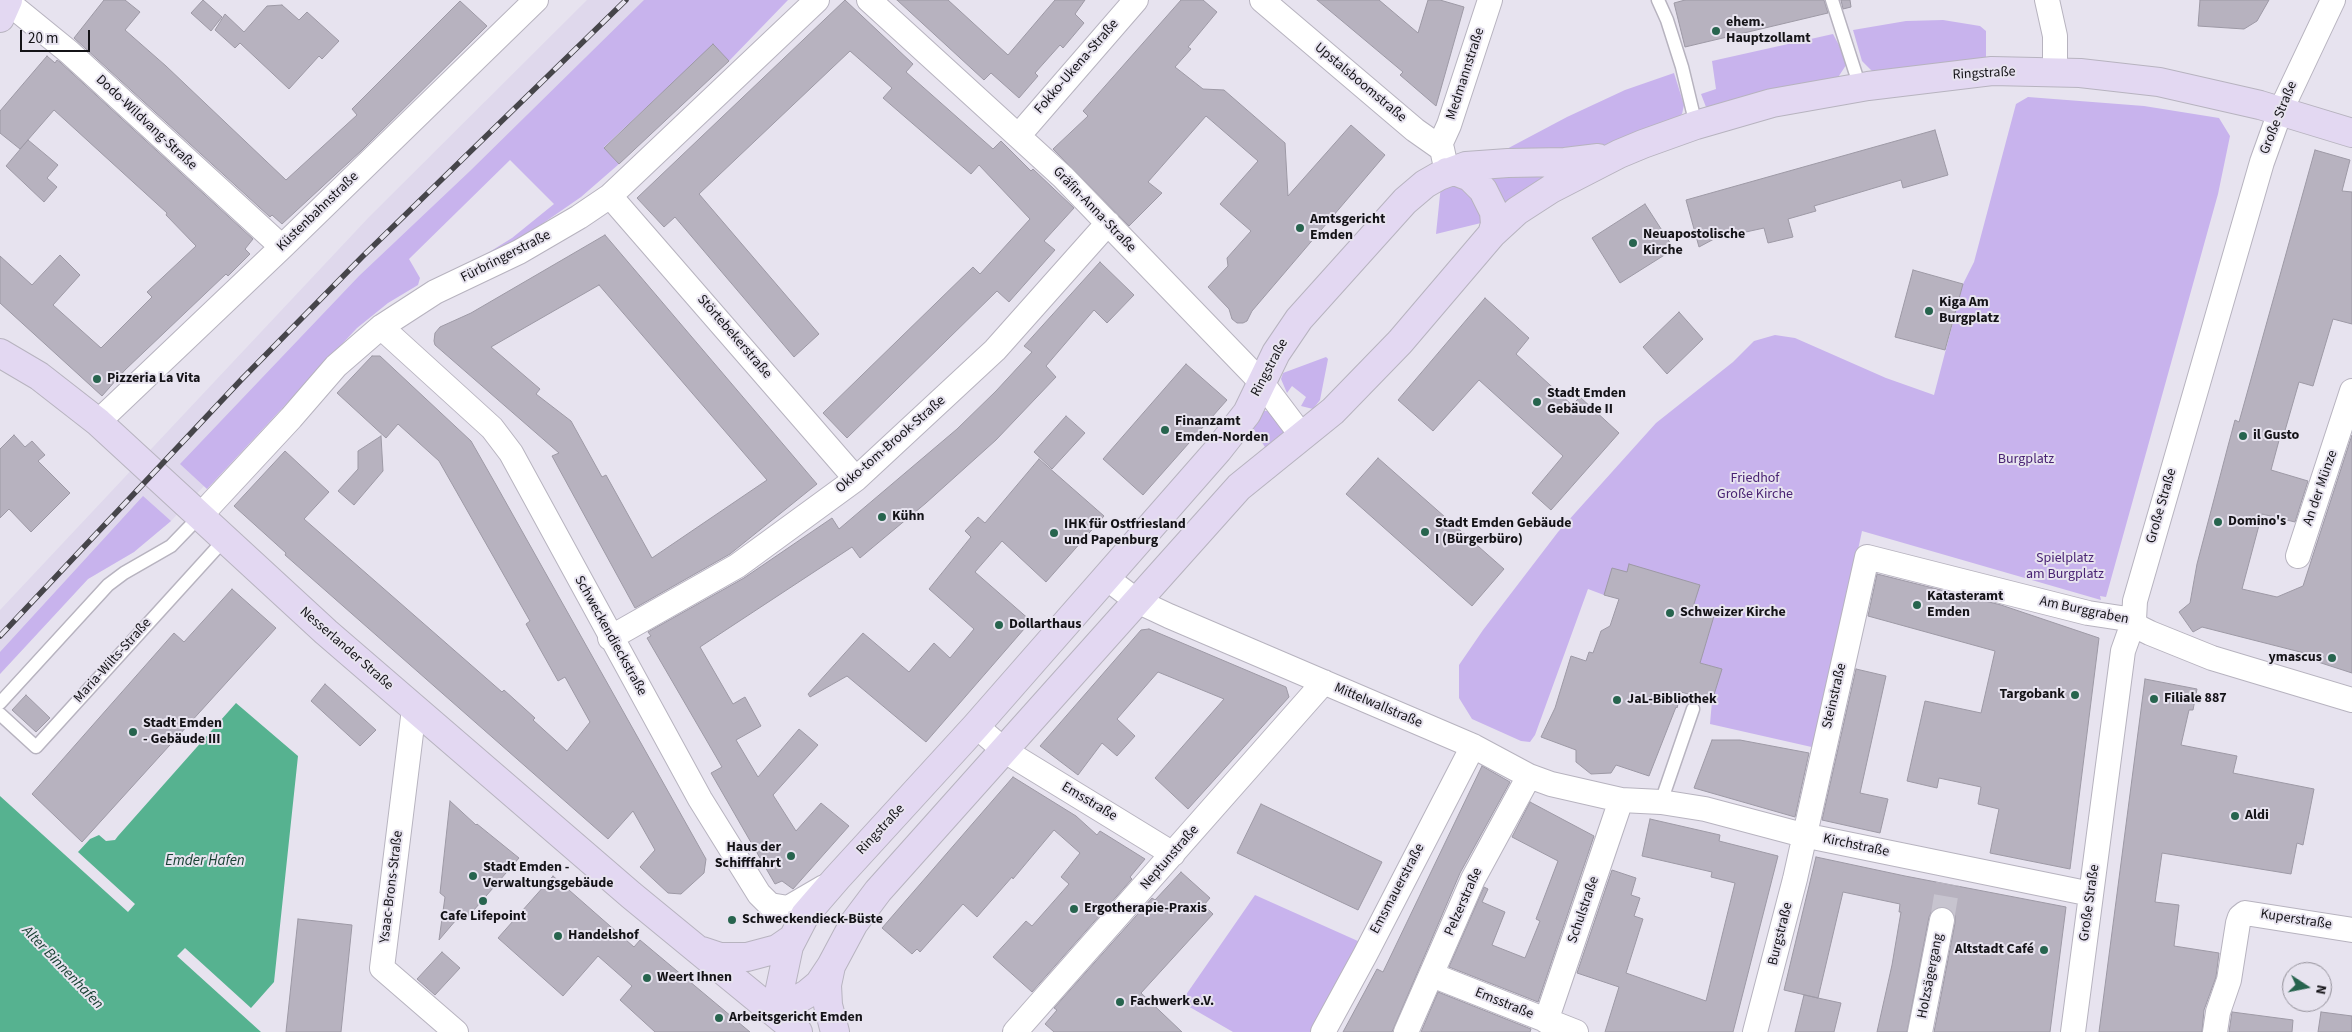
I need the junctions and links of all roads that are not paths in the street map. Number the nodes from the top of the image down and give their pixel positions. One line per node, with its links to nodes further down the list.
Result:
1 (536, 0): 24 (street, Küstenbahnstraße)
2 (818, 0): 21 (street, Fürbringerstraße)
3 (868, 0): 17 (street, Gräfin-Anna-Straße)
4 (1136, 0): 17 (street, Fokko-Ukena-Straße)
5 (1262, 0): 18 (street, Upstalsboomstraße)
6 (1490, 0): 18 (street, Medmannstraße)
7 (1658, 0): 15 (lane)
8 (1832, 0): 13 (lane)
9 (2047, 0): 12 (street)
10 (2333, 0): 14 (street, Große Straße)
11 (5, 5): 24 (street, Dodo-Wildvang-Straße)
12 (2055, 72): 13 (street, Ringstraße); 14 (street, Ringstraße)
13 (1860, 87): 15 (street, Ringstraße)
14 (2280, 112): 16 (street, Ringstraße); 39 (street, Große Straße)
15 (1696, 125): 19 (street, Ringstraße)
16 (2352, 133)
17 (1019, 135): 22 (street, Gräfin-Anna-Straße)
18 (1439, 147): 20 (street)
19 (1619, 154): 20 (street, Ringstraße); 23 (street, Ringstraße)
20 (1447, 172): 23 (street); 27 (street, Ringstraße)
21 (610, 196): 25 (street, Fürbringerstraße); 32 (street, Störtebekerstraße)
22 (1108, 223): 27 (street, Gräfin-Anna-Straße); 32 (street, Okko-tom-Brook-Straße)
23 (1492, 234): 31 (street, Ringstraße)
24 (282, 247): 29 (street, Küstenbahnstraße)
25 (381, 327): 33 (street, Fürbringerstraße); 40 (street, Schweckendieckstraße)
26 (0, 353): 29 (street, Nesserlander Straße)
27 (1262, 383): 31 (street, Gräfin-Anna-Straße); 37 (street, Ringstraße)
28 (2352, 391): 30 (street, An der Münze)
29 (98, 422): 33 (street, Nesserlander Straße)
30 (2347, 427): 35 (street, An der Münze)
31 (1302, 436): 38 (street, Ringstraße)
32 (856, 479): 40 (street, Okko-tom-Brook-Straße)
33 (199, 517): 34 (street, Nesserlander Straße); 43 (lane)
34 (224, 540): 44 (street, Nesserlander Straße); 46 (lane, Maria-Wilts-Straße)
35 (2298, 556)
36 (1867, 558): 39 (street, Am Burggraben); 53 (street, Steinstraße)
37 (1105, 577): 38 (street); 47 (street, Ringstraße)
38 (1137, 601): 41 (street, Mittelwallstraße); 49 (street, Ringstraße)
39 (2134, 620): 42 (street, Am Burggraben); 56 (street, Große Straße)
40 (610, 638): 55 (street, Schweckendieckstraße)
41 (1324, 682): 48 (street, Mittelwallstraße); 54 (street, Neptunstraße)
42 (2352, 700)
43 (0, 703)
44 (414, 709): 60 (street, Nesserlander Straße); 65 (street, Ysaac-Brons-Straße)
45 (1692, 709): 52 (lane)
46 (0, 714)
47 (976, 726): 49 (street); 55 (street, Ringstraße)
48 (1473, 746): 50 (street, Mittelwallstraße); 69 (street, Emsmauerstraße)
49 (1005, 751): 54 (street, Emsstraße); 61 (street, Ringstraße)
50 (1530, 776): 51 (street, Mittelwallstraße); 62 (street, Pelzerstraße)
51 (1621, 800): 52 (street, Kirchstraße); 64 (street, Schulstraße)
52 (1662, 802): 53 (street, Kirchstraße)
53 (1803, 835): 56 (street, Kirchstraße); 72 (street, Burgstraße)
54 (1174, 854): 68 (street, Neptunstraße)
55 (837, 878): 59 (street, Ringstraße)
56 (2091, 894): 74 (street, Große Straße)
57 (1942, 920): 73 (street, Holzsägergang)
58 (2352, 930): 75 (street, Kuperstraße)
59 (793, 938): 60 (street); 63 (street, Ringstraße)
60 (692, 946): 63 (street)
61 (831, 966): 63 (street, Ringstraße); 67 (street, Ringstraße)
62 (1432, 975): 64 (street, Emsstraße); 70 (street, Pelzerstraße)
63 (775, 1012): 66 (street)
64 (1546, 1021): 71 (street, Emsstraße)
65 (456, 1032)
66 (798, 1032)
67 (835, 1032)
68 (1015, 1032)
69 (1322, 1032)
70 (1406, 1032)
71 (1576, 1032)
72 (1755, 1032)
73 (1920, 1032)
74 (2073, 1032)
75 (2215, 1032)

